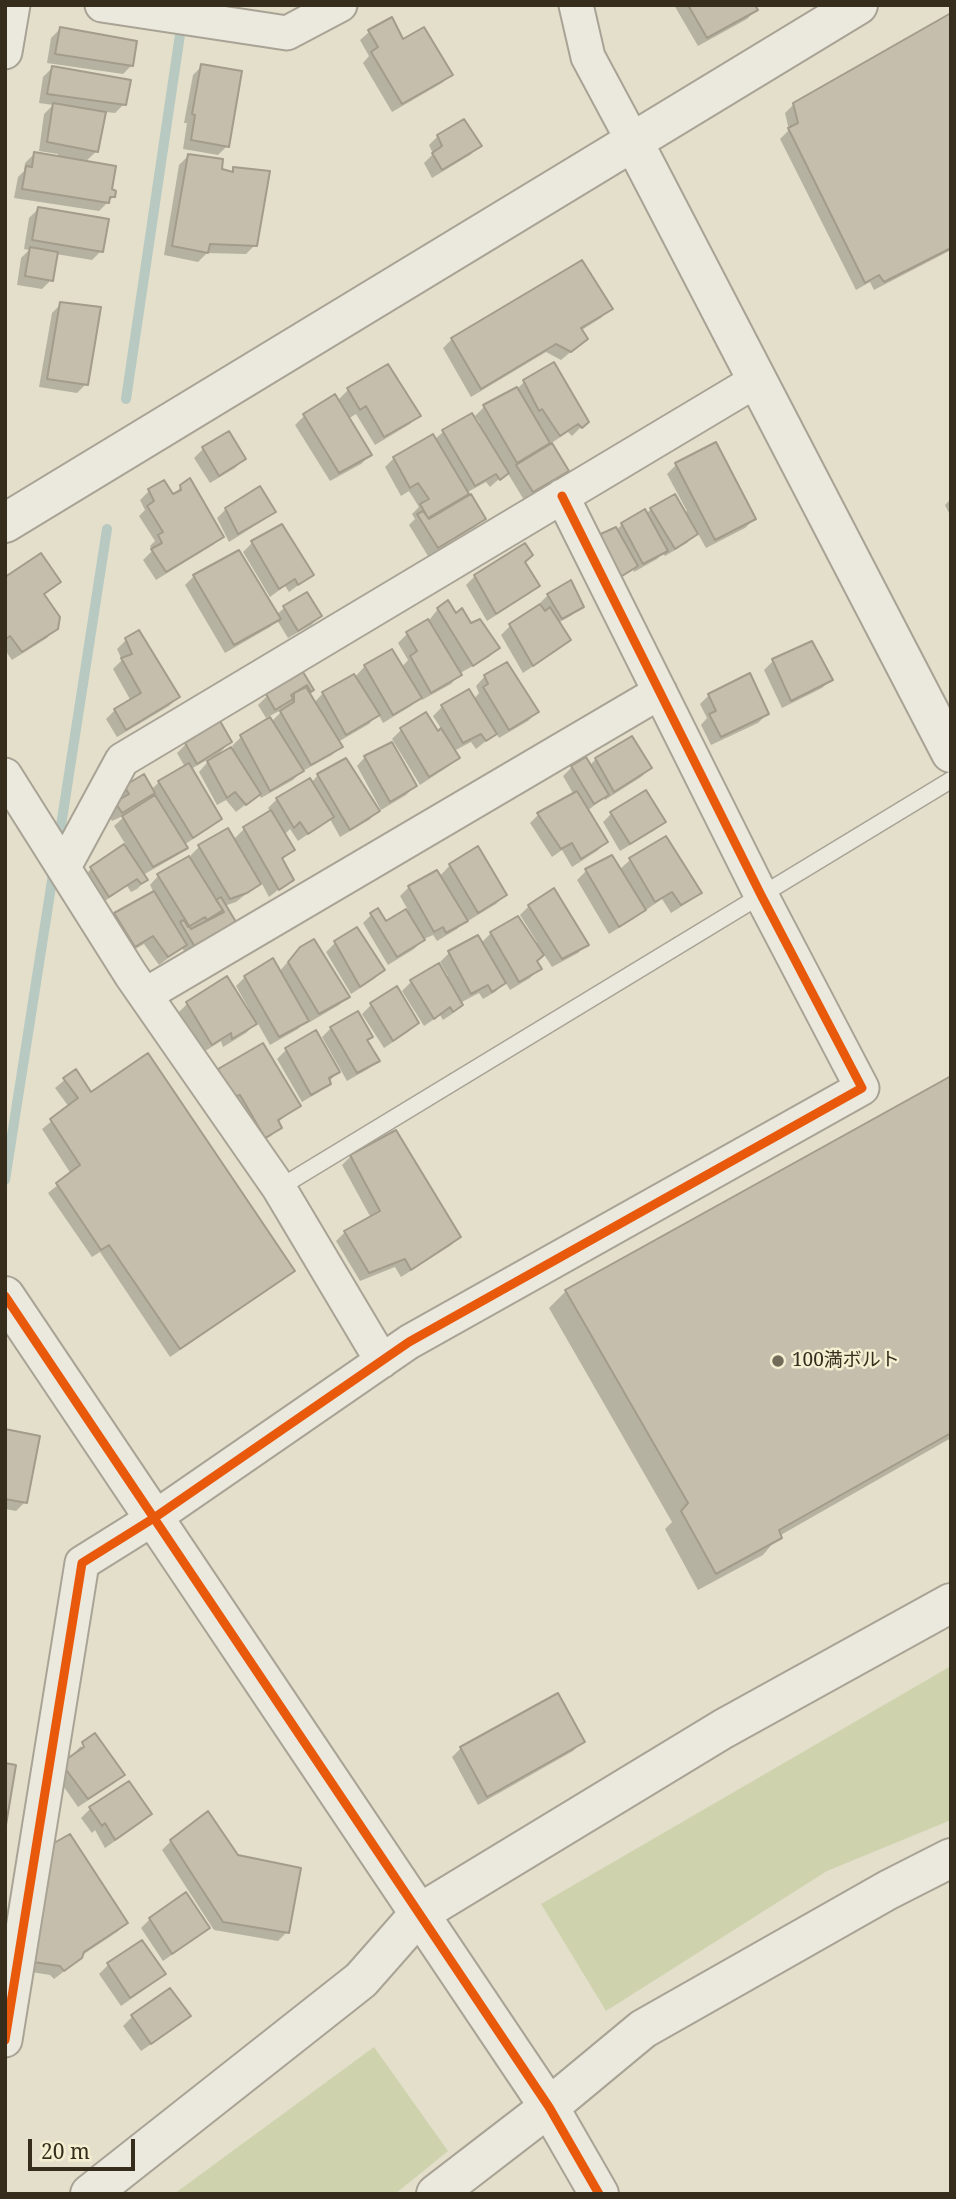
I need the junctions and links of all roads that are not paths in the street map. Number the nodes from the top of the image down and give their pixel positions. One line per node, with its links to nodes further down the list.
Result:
1 (13, 5): 6 (street)
2 (102, 5): 3 (street)
3 (340, 5)
4 (576, 5): 7 (street)
5 (858, 5): 7 (street)
6 (5, 52)
7 (632, 141): 8 (street); 10 (street)
8 (757, 380): 9 (street); 12 (street)
9 (562, 496): 11 (street); 15 (street)
10 (5, 523)
11 (660, 692): 16 (street); 17 (street)
12 (951, 753)
13 (5, 775): 15 (street)
14 (951, 780): 16 (lane)
15 (68, 874): 17 (street)
16 (761, 895): 18 (lane); 21 (street)
17 (145, 995): 18 (street)
18 (279, 1188): 21 (street)
19 (5, 1296): 20 (street)
20 (17, 1336): 22 (street)
21 (382, 1361): 22 (street)
22 (154, 1518): 25 (street); 26 (street)
23 (951, 1603): 25 (street)
24 (951, 1858): 27 (street)
25 (420, 1913): 27 (street); 28 (street)
26 (5, 2040)
27 (549, 2107): 29 (street); 30 (street)
28 (89, 2194)
29 (436, 2194)
30 (599, 2194)

